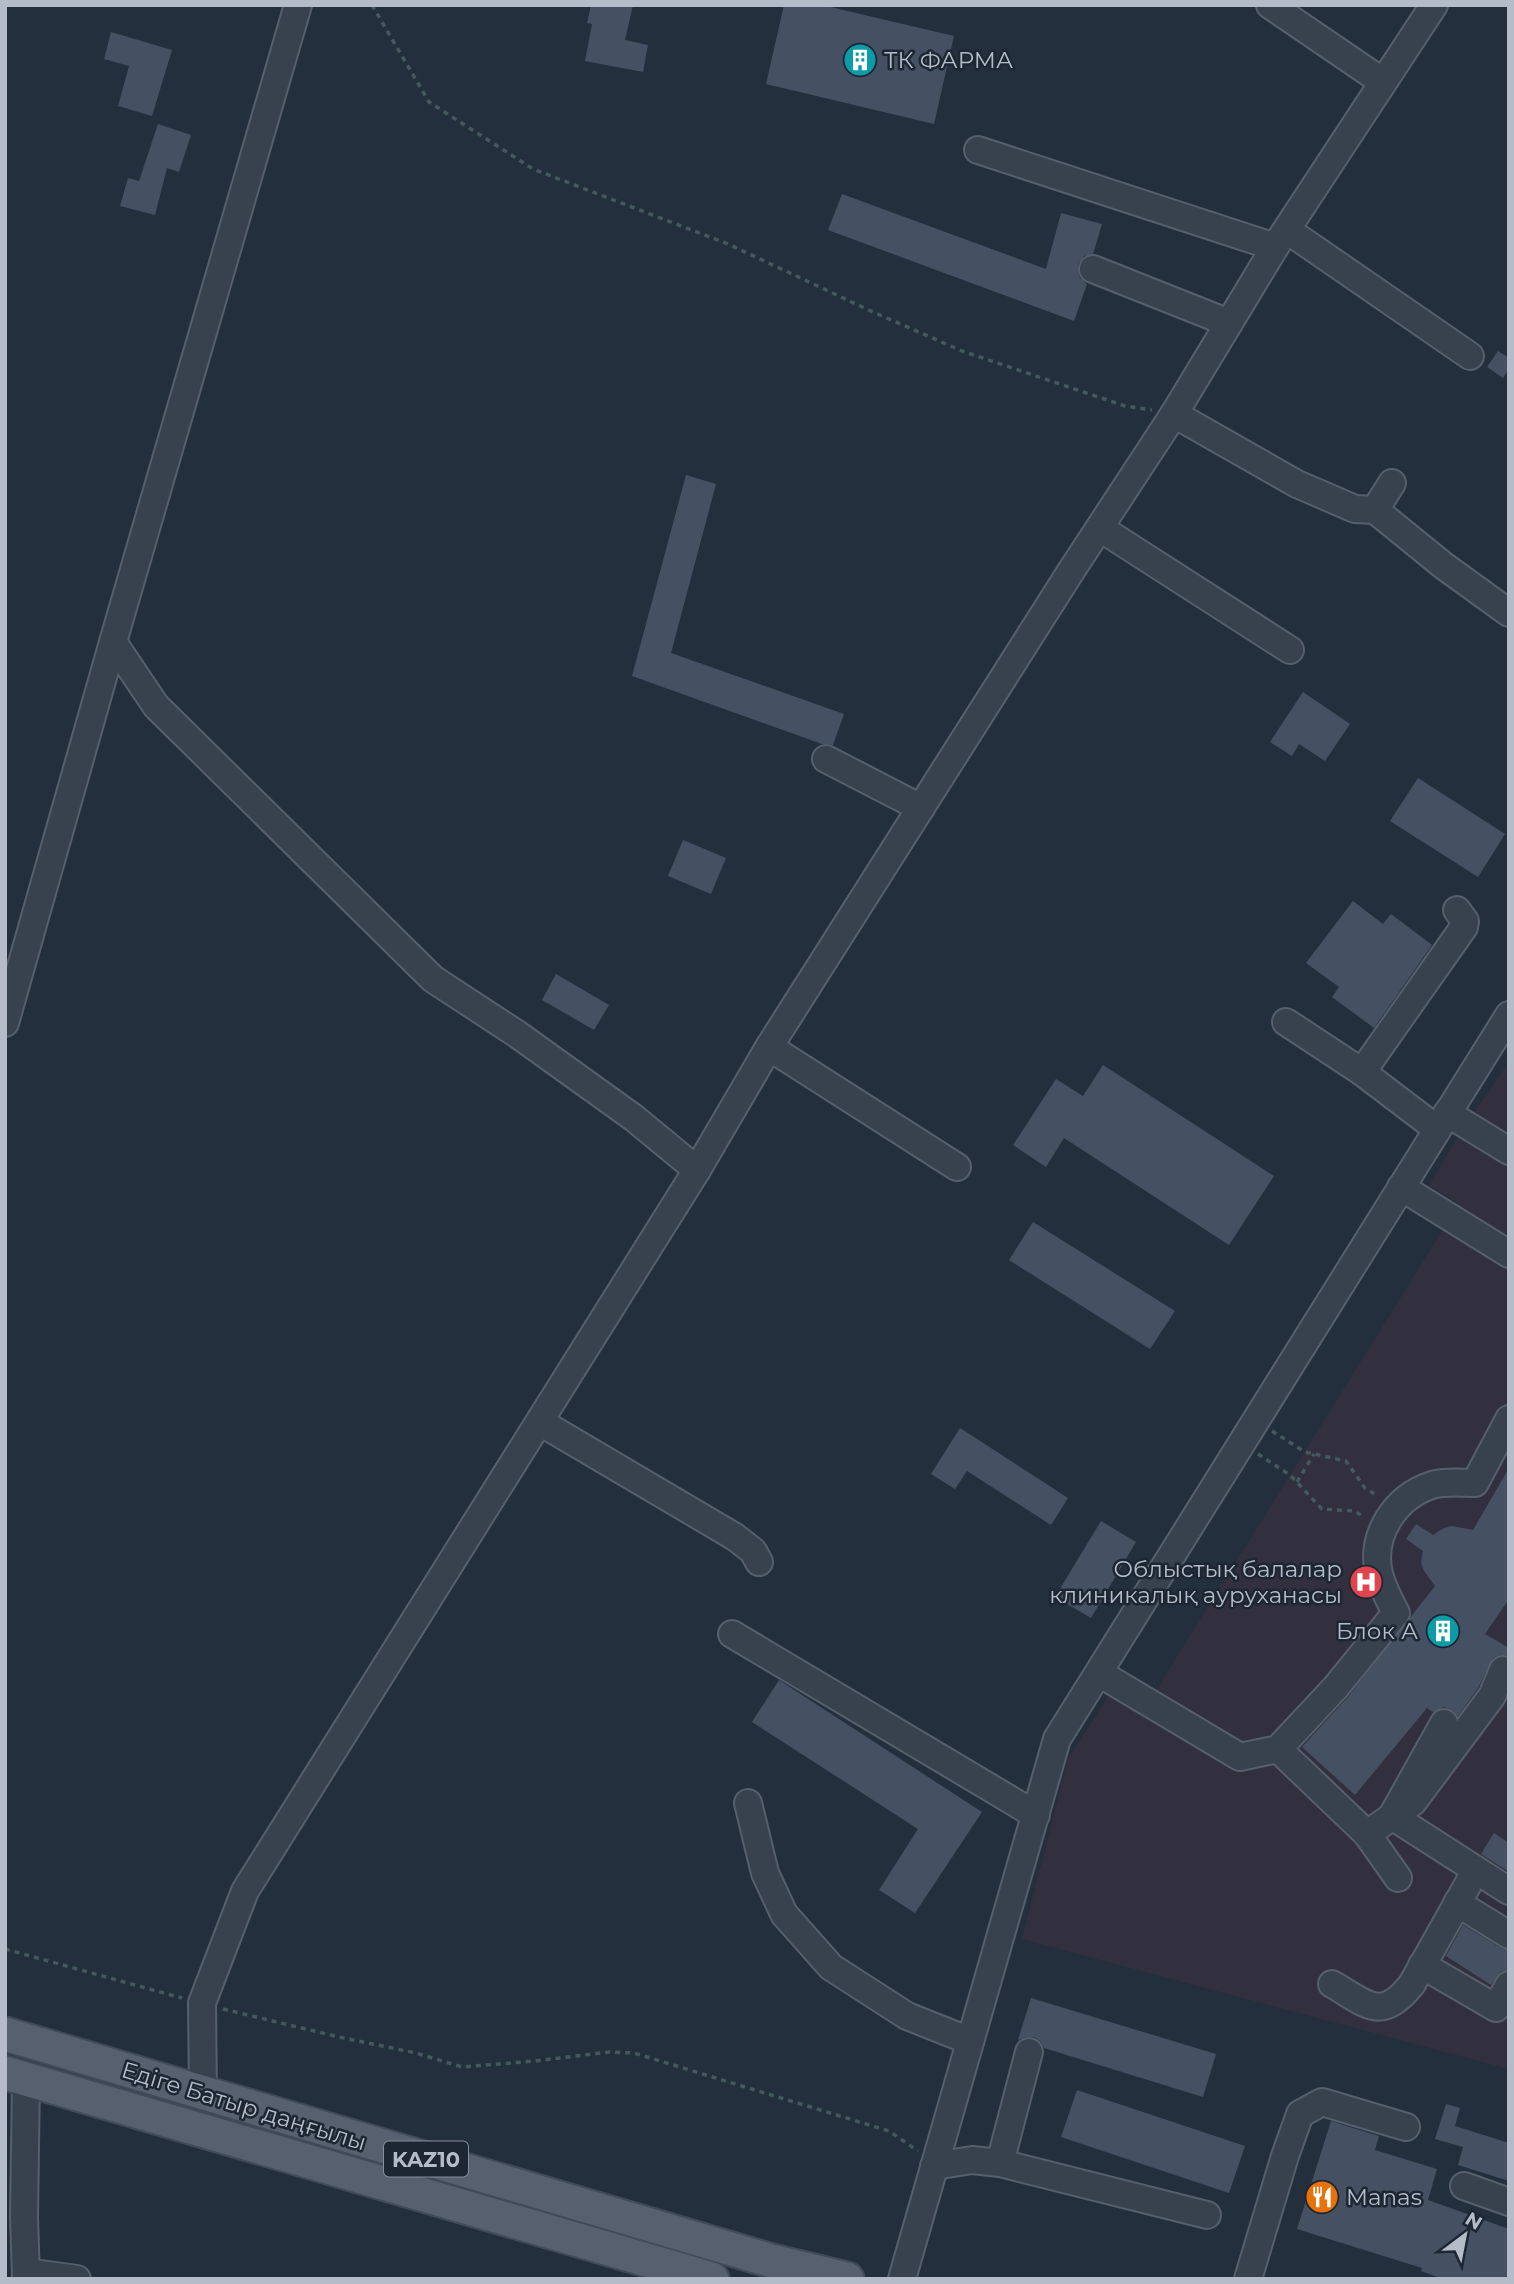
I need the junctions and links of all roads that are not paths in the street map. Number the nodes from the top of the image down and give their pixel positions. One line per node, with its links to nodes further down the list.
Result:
1 (298, 5): 15 (street)
2 (1270, 5): 4 (street)
3 (1434, 5): 4 (street)
4 (1383, 82): 6 (street)
5 (978, 150): 6 (street)
6 (1281, 238): 8 (street); 9 (street)
7 (1093, 270): 8 (street)
8 (1229, 323): 10 (street)
9 (1470, 356)
10 (1174, 414): 12 (street); 13 (street)
11 (1392, 484): 12 (street)
12 (1375, 510): 14 (street)
13 (1100, 528): 16 (street); 18 (street)
14 (1509, 613)
15 (113, 642): 22 (street); 28 (street)
16 (1290, 650)
17 (826, 759): 18 (street)
18 (921, 808): 23 (street)
19 (1457, 910): 24 (street)
20 (1509, 1015): 25 (street)
21 (1286, 1022): 24 (street)
22 (5, 1023)
23 (769, 1047): 27 (street); 28 (street)
24 (1362, 1072): 25 (street)
25 (1442, 1121): 26 (street); 29 (street)
26 (1509, 1151)
27 (957, 1167)
28 (697, 1170): 32 (street)
29 (1401, 1187): 30 (street); 36 (street)
30 (1509, 1254)
31 (1509, 1419): 39 (street)
32 (540, 1422): 33 (street); 56 (street)
33 (759, 1562)
34 (732, 1634): 41 (street)
35 (1503, 1671): 37 (street)
36 (1099, 1673): 39 (street); 41 (street)
37 (1500, 1700): 42 (street)
38 (1444, 1723): 42 (street)
39 (1278, 1749): 43 (street)
40 (748, 1803): 53 (street)
41 (1036, 1815): 53 (street)
42 (1392, 1816): 43 (street); 44 (street)
43 (1367, 1834): 45 (street)
44 (1476, 1870): 46 (street); 47 (street)
45 (1398, 1878)
46 (1509, 1891)
47 (1457, 1903): 48 (street); 49 (street)
48 (1509, 1935)
49 (1422, 1965): 50 (street); 51 (street)
50 (1332, 1984)
51 (1509, 1985)
52 (5, 2034): 56 (main road, Едіге Батыр даңғылы / KAZ10)
53 (971, 2041): 59 (street)
54 (1029, 2052): 58 (street)
55 (16, 2076): 62 (street); 66 (main road, Едіге Батыр даңғылы / KAZ10)
56 (203, 2094): 67 (main road, Едіге Батыр даңғылы / KAZ10)
57 (1406, 2127): 69 (street)
58 (1000, 2163): 59 (street); 63 (street)
59 (934, 2166): 68 (street)
60 (1464, 2186): 61 (street)
61 (1509, 2202)
62 (15, 2215): 64 (street)
63 (1207, 2215)
64 (26, 2275): 65 (street)
65 (77, 2279)
66 (712, 2279)
67 (848, 2279)
68 (902, 2279)
69 (1248, 2279)

